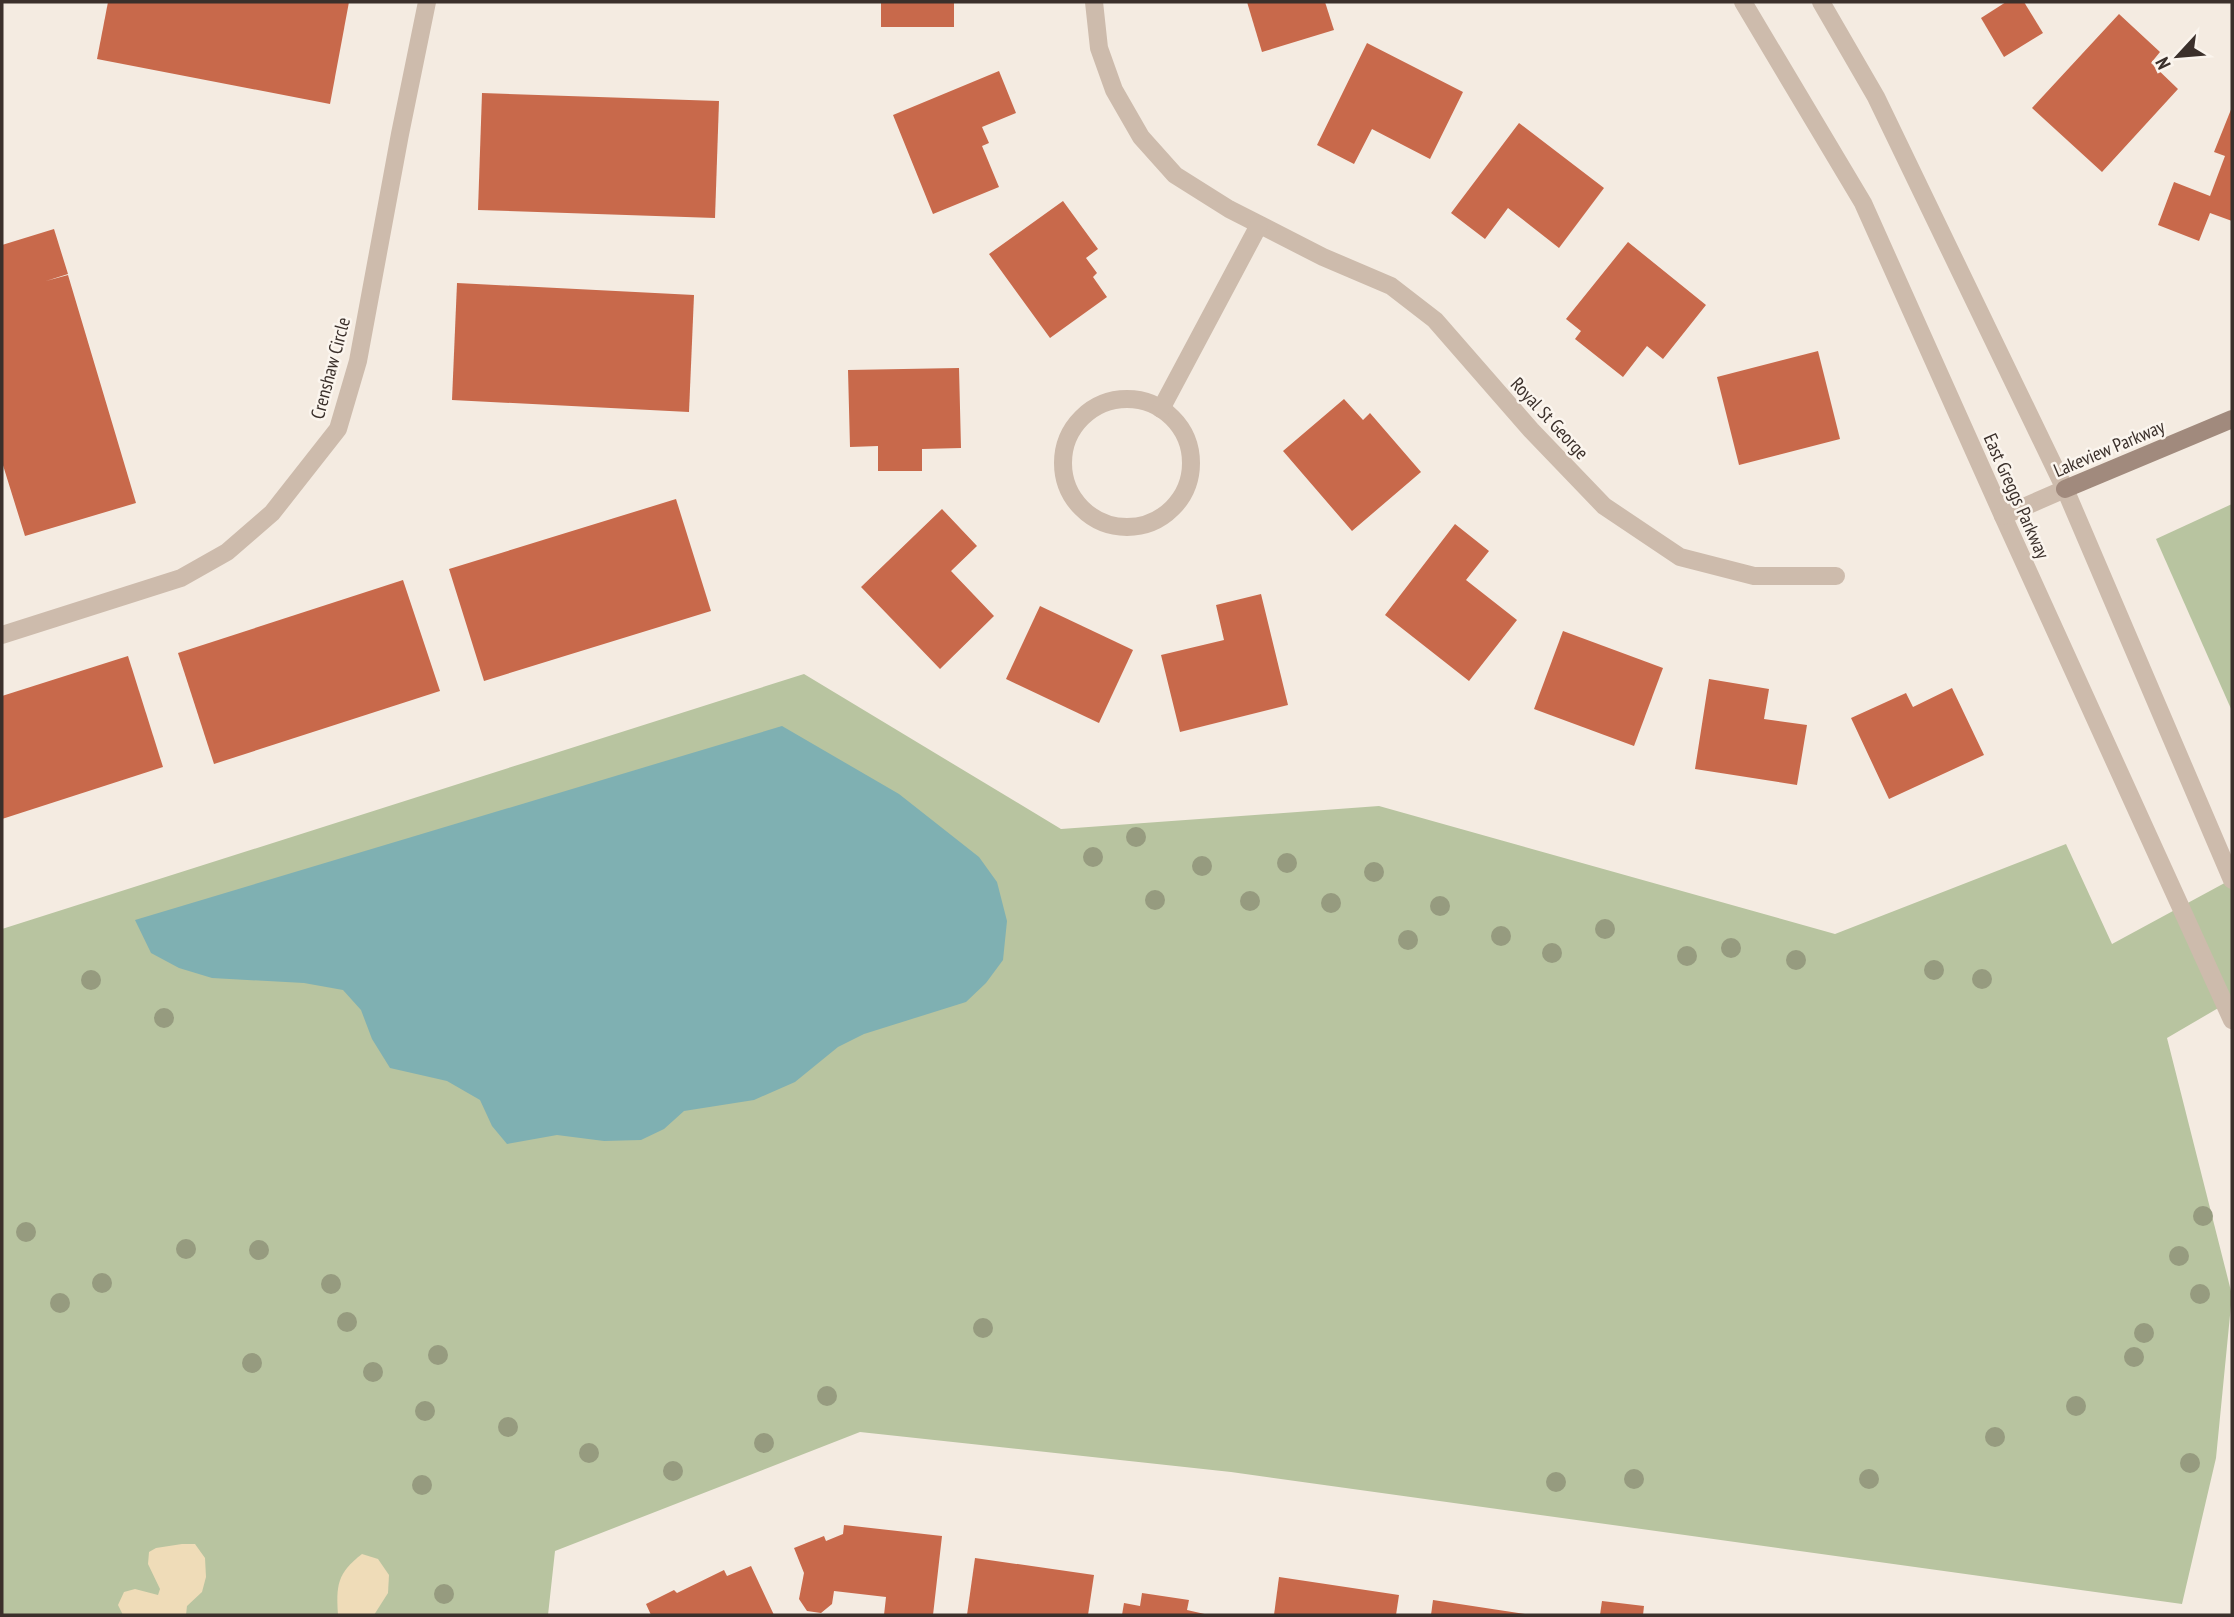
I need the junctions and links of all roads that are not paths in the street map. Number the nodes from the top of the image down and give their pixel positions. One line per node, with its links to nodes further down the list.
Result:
1 (427, 2): 11 (street, Crenshaw Circle)
2 (1094, 2): 5 (street, Royal St George)
3 (1743, 2): 9 (street, East Greggs Parkway)
4 (1821, 2): 8 (street)
5 (1259, 225): 6 (street); 10 (street, Royal St George)
6 (1161, 409): 6 (street)
7 (2232, 419): 8 (street, Lakeview Parkway)
8 (2065, 489): 9 (street, Lakeview Parkway); 12 (street)
9 (2003, 516): 13 (street, East Greggs Parkway)
10 (1836, 576)
11 (2, 635)
12 (2232, 880)
13 (2232, 1020)

